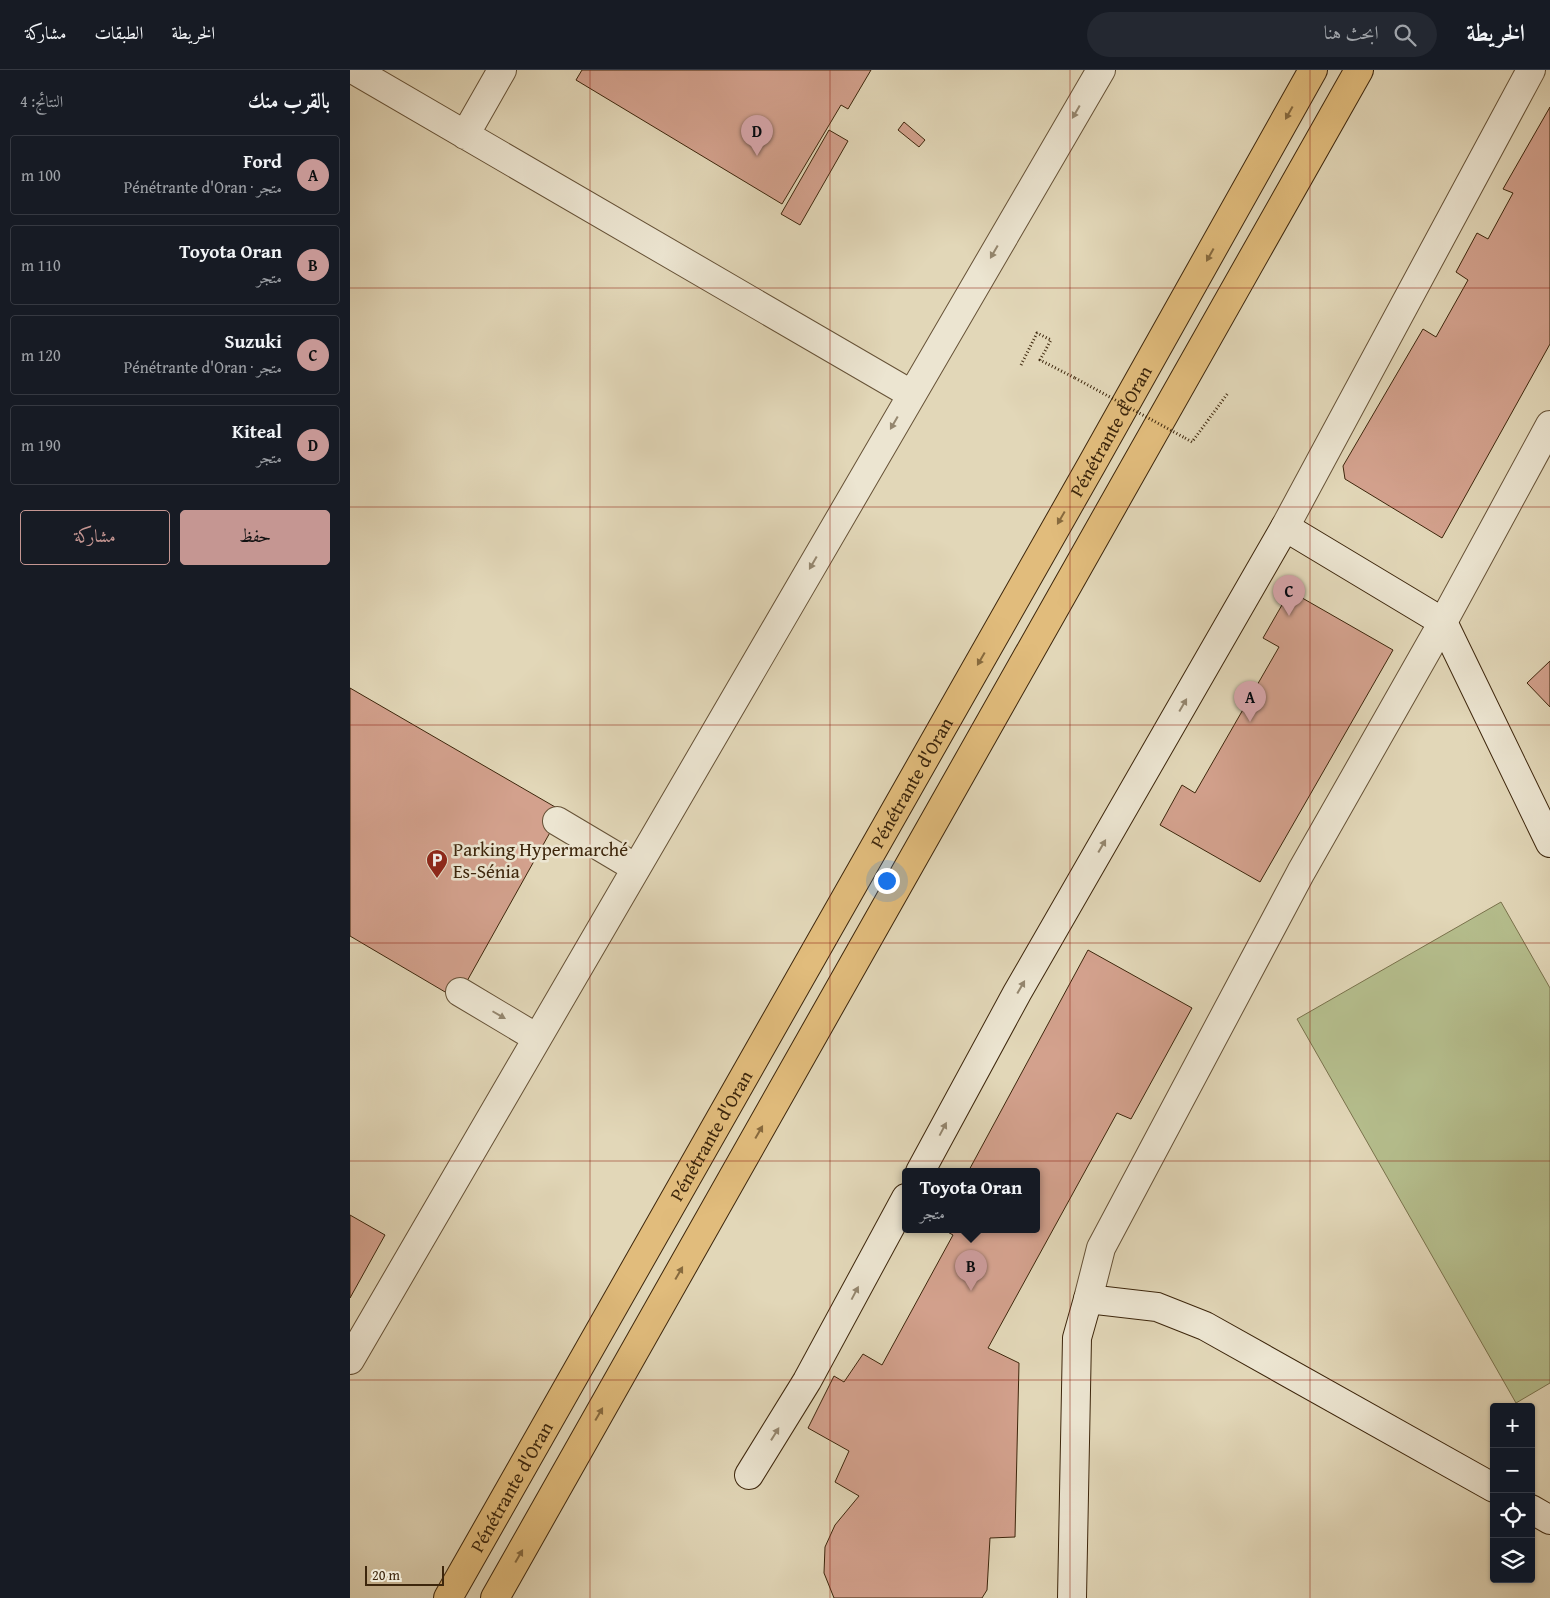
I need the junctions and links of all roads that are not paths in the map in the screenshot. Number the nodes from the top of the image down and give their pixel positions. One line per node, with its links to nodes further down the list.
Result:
1 (354, 70): 7 (street)
2 (502, 70): 7 (street)
3 (1101, 70): 8 (street, one-way to 8)
4 (1313, 70): 25 (highway, Pénétrante d'Oran, one-way to 25)
5 (1359, 70): 26 (highway, Pénétrante d'Oran, one-way to 5)
6 (1531, 70): 10 (street)
7 (465, 134): 8 (street)
8 (911, 394): 14 (street, one-way to 14)
9 (1550, 424): 11 (street)
10 (1285, 527): 11 (street); 17 (street, one-way to 10)
11 (1444, 622): 13 (street); 19 (street)
12 (556, 820): 14 (street)
13 (1550, 844)
14 (636, 868): 16 (street)
15 (460, 992): 16 (street, one-way to 16)
16 (537, 1038): 20 (street)
17 (922, 1168)
18 (902, 1205): 21 (street, one-way to 18)
19 (1088, 1299): 22 (street); 27 (street)
20 (350, 1360)
21 (749, 1475)
22 (1490, 1486)
23 (1535, 1511): 24 (street)
24 (1550, 1520)
25 (448, 1598)
26 (495, 1598)
27 (1072, 1598)

